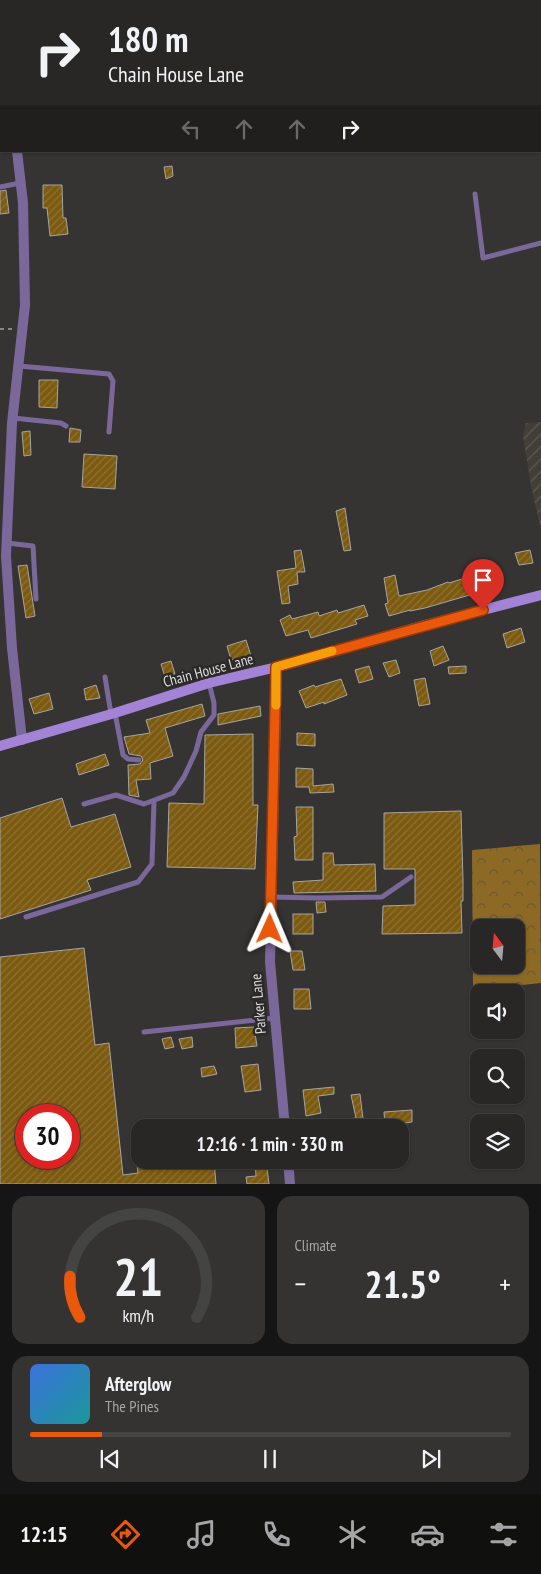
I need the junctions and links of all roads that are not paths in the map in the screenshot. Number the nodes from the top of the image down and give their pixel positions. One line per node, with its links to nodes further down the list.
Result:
1 (17, 152): 2 (street)
2 (21, 183): 3 (lane); 6 (street)
3 (0, 187)
4 (475, 194): 5 (lane)
5 (541, 243)
6 (19, 366): 7 (street); 9 (lane)
7 (13, 418): 8 (lane); 10 (street)
8 (66, 426)
9 (109, 432)
10 (4, 522): 11 (street)
11 (7, 543): 13 (lane); 18 (street)
12 (541, 595): 14 (street, Chain House Lane)
13 (36, 599)
14 (276, 667): 16 (street, Chain House Lane); 24 (street, Parker Lane)
15 (105, 677): 17 (lane)
16 (209, 683): 17 (street, Chain House Lane); 21 (lane)
17 (113, 714): 18 (street, Chain House Lane); 20 (lane)
18 (22, 740): 19 (street, Chain House Lane)
19 (0, 746)
20 (139, 760)
21 (154, 801): 22 (lane); 25 (lane)
22 (84, 804)
23 (411, 877): 24 (lane)
24 (271, 897): 26 (street, Parker Lane)
25 (26, 917)
26 (275, 1018): 27 (lane); 28 (street, Parker Lane)
27 (144, 1032)
28 (284, 1119)
29 (289, 1169): 30 (street)
30 (290, 1184)

